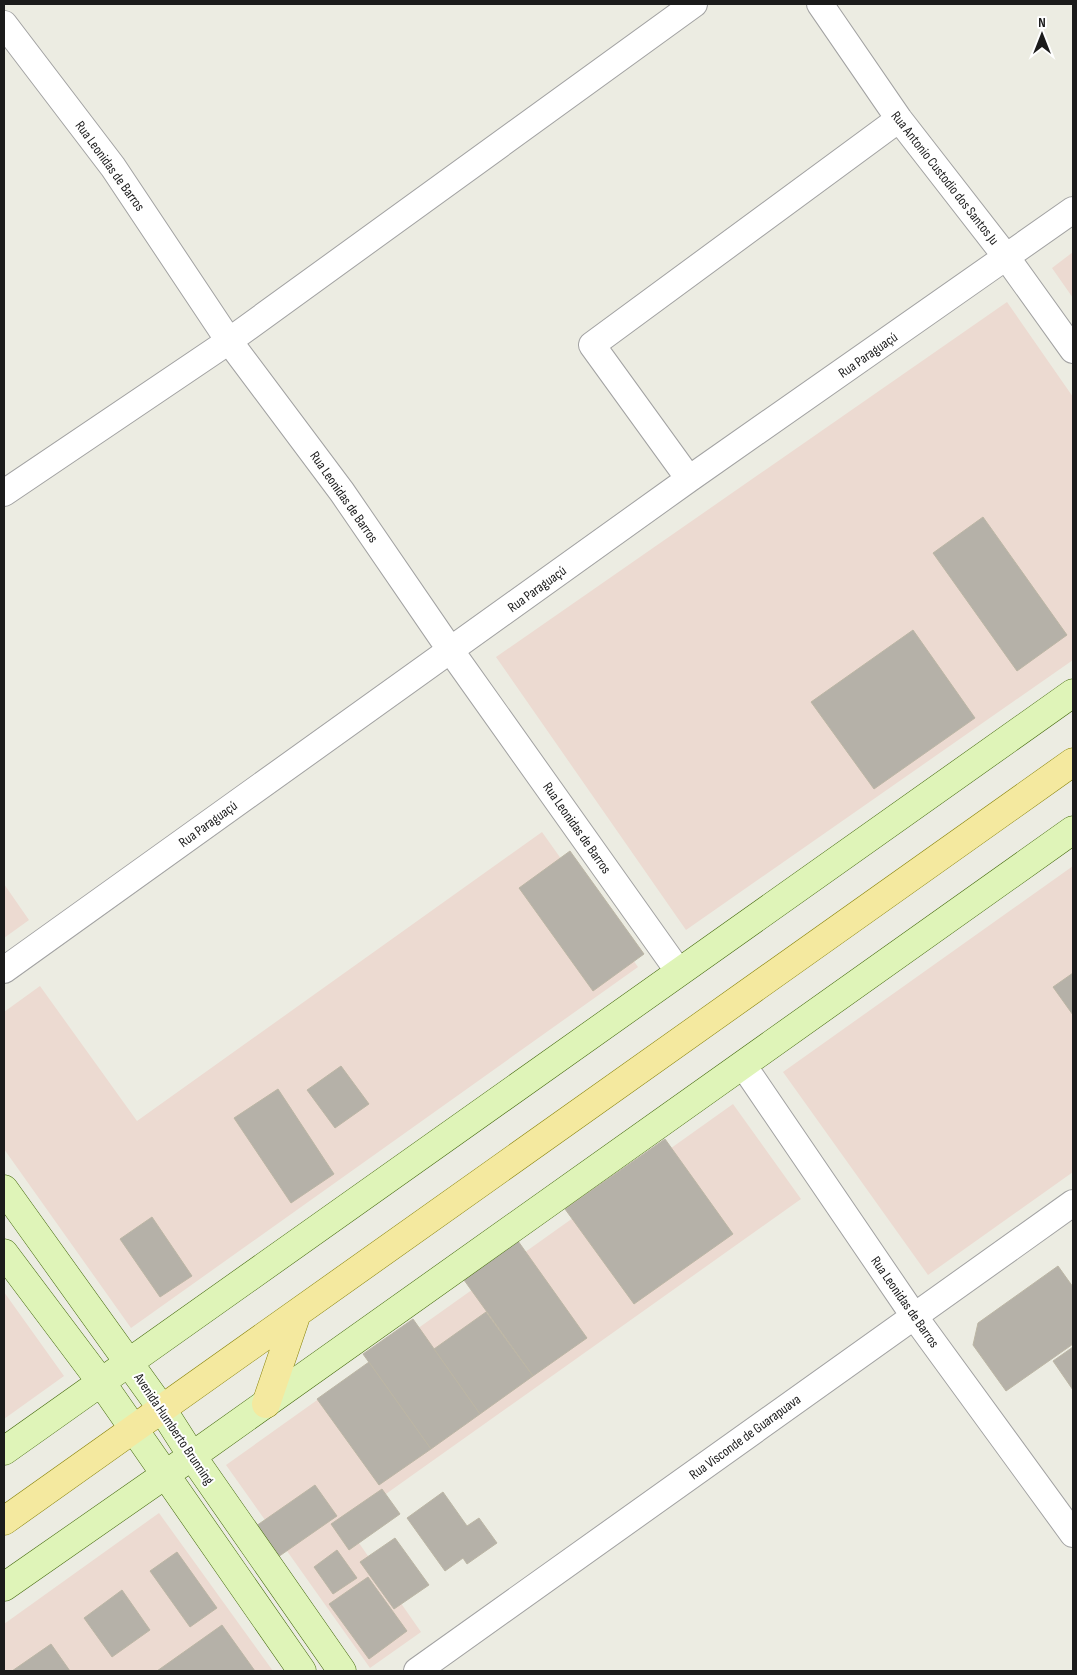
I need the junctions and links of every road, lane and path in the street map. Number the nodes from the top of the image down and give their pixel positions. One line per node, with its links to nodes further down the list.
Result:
1 (694, 4): 7 (street)
2 (820, 4): 4 (street, Rua Antonio Custodio dos Santos Ju)
3 (4, 24): 7 (street, Rua Leonidas de Barros)
4 (899, 119): 6 (street, Rua Antonio Custodio dos Santos Ju); 9 (street)
5 (1073, 210): 6 (street, Rua Paraguaçú)
6 (1007, 258): 8 (street, Rua Antonio Custodio dos Santos Ju); 9 (street, Rua Paraguaçú)
7 (230, 341): 10 (street); 11 (street, Rua Leonidas de Barros)
8 (1073, 350)
9 (690, 479): 11 (street, Rua Paraguaçú)
10 (4, 493)
11 (451, 651): 15 (street, Rua Paraguaçú); 16 (street, Rua Leonidas de Barros)
12 (1073, 693): 16 (street)
13 (1073, 762): 21 (main road)
14 (1073, 830): 17 (street)
15 (4, 970)
16 (679, 972): 23 (street)
17 (743, 1065): 22 (street, Rua Leonidas de Barros); 25 (street)
18 (4, 1189): 23 (street, Avenida Humberto Brunning)
19 (1073, 1203): 22 (street, Rua Visconde de Guarapuava)
20 (4, 1253): 24 (street)
21 (297, 1313): 25 (main road); 26 (main road)
22 (914, 1316): 32 (street, Rua Leonidas de Barros); 36 (street, Rua Visconde de Guarapuava)
23 (129, 1362): 24 (street); 26 (street, Avenida Humberto Brunning)
24 (101, 1382): 27 (street); 28 (street)
25 (266, 1404): 29 (street)
26 (162, 1409): 27 (main road); 29 (street, Avenida Humberto Brunning)
27 (134, 1430): 30 (street); 31 (main road)
28 (4, 1451)
29 (192, 1456): 30 (street); 35 (street, Avenida Humberto Brunning)
30 (165, 1474): 33 (street); 34 (street)
31 (4, 1521)
32 (1073, 1534)
33 (4, 1587)
34 (302, 1671)
35 (342, 1671)
36 (417, 1671)

